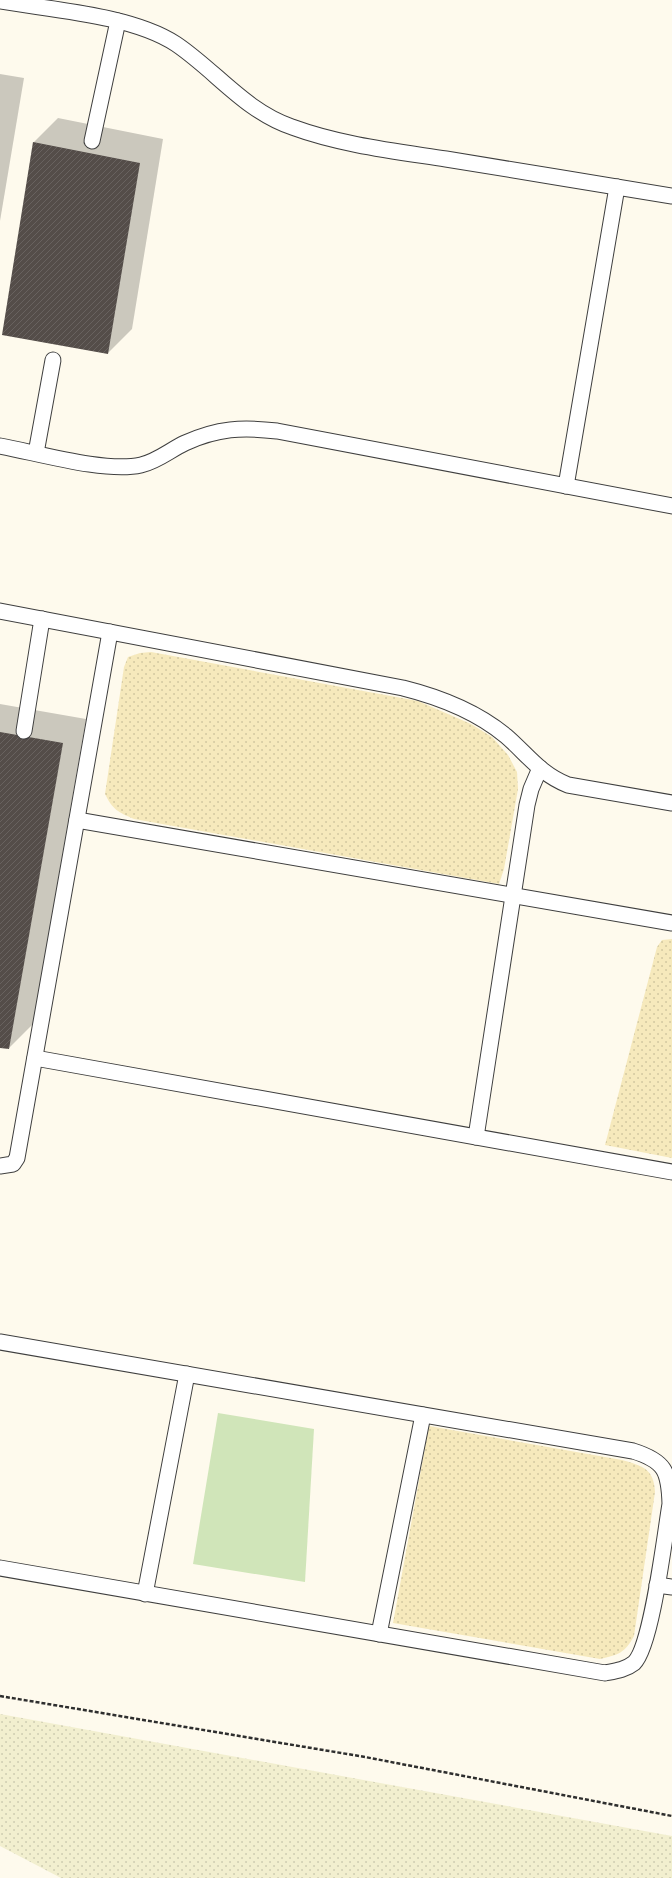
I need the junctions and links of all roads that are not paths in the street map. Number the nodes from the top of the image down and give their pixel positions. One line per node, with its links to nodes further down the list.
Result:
1 (0, 1): 2 (lane)
2 (118, 21): 3 (lane); 4 (lane)
3 (92, 141)
4 (617, 187): 5 (lane); 9 (lane)
5 (672, 196)
6 (53, 360): 8 (lane)
7 (0, 446): 8 (lane)
8 (36, 453): 9 (lane)
9 (566, 486): 10 (lane)
10 (672, 506)
11 (0, 611): 12 (lane)
12 (42, 619): 13 (lane); 14 (lane)
13 (110, 632): 15 (lane); 17 (lane)
14 (24, 730)
15 (540, 768): 16 (lane); 18 (lane)
16 (672, 803)
17 (77, 820): 18 (lane); 20 (lane)
18 (513, 896): 19 (lane); 21 (lane)
19 (672, 923)
20 (34, 1058): 21 (lane); 22 (lane)
21 (476, 1137): 23 (lane)
22 (0, 1166)
23 (672, 1172)
24 (0, 1342): 25 (lane)
25 (187, 1374): 26 (lane); 30 (lane)
26 (423, 1415): 28 (lane); 31 (lane)
27 (0, 1568): 30 (lane)
28 (657, 1585): 29 (lane); 31 (lane)
29 (672, 1587)
30 (145, 1594): 31 (lane)
31 (379, 1634)

